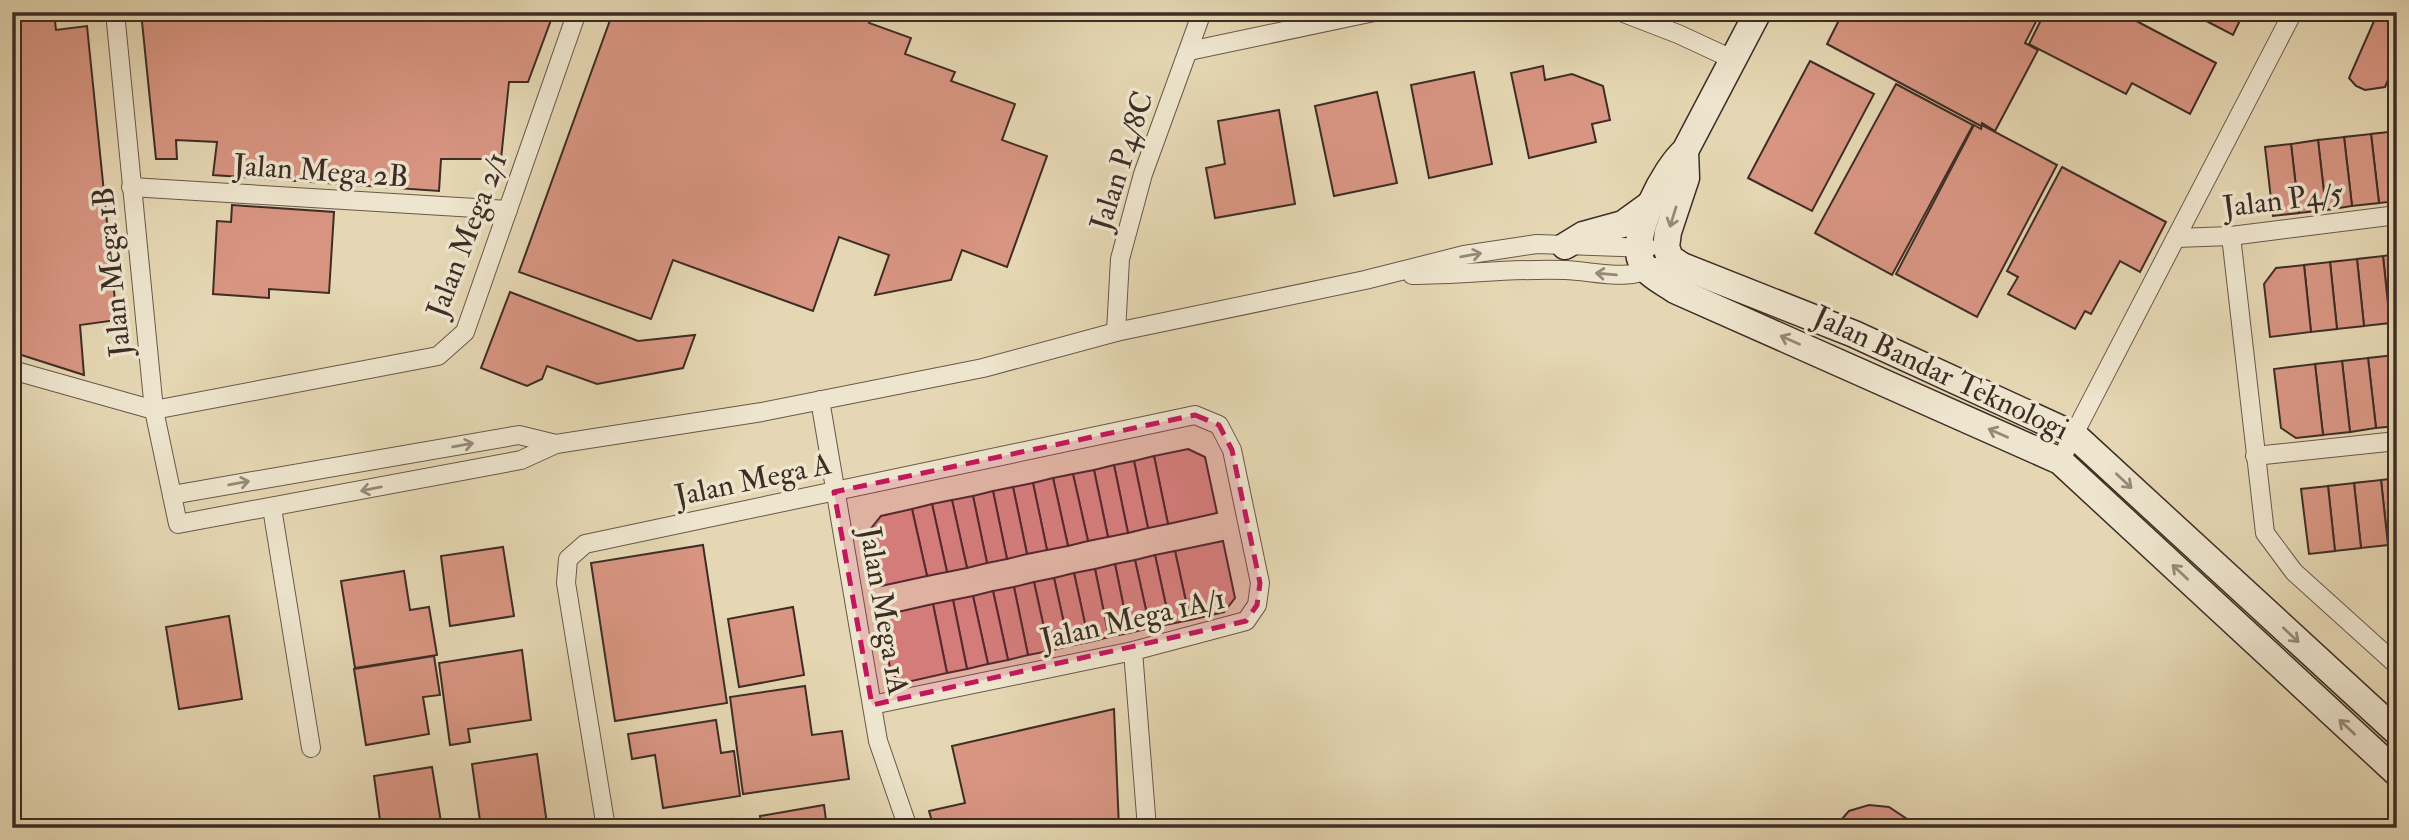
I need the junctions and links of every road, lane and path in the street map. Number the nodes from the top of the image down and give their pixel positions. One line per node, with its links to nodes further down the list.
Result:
1 (115, 12): 11 (street, Jalan Mega 1B)
2 (578, 12): 13 (street, Jalan Mega 2/1)
3 (1202, 12): 8 (street, Jalan P4/8C)
4 (1374, 12): 8 (street)
5 (1621, 12): 9 (street)
6 (1758, 12): 9 (street)
7 (2293, 12): 16 (street)
8 (1189, 51): 20 (street, Jalan P4/8C)
9 (1732, 60): 10 (street)
10 (1685, 151): 12 (street); 18 (street, one-way to 18)
11 (131, 187): 13 (street, Jalan Mega 2B); 23 (street, Jalan Mega 1B)
12 (1652, 203): 17 (street); 18 (street)
13 (508, 210): 23 (street, Jalan Mega 2/1)
14 (2397, 215): 15 (street, Jalan P4/5)
15 (2231, 236): 16 (street, Jalan P4/5); 28 (street)
16 (2176, 239): 25 (street)
17 (1565, 246): 18 (street, Jalan Bandar Teknologi); 19 (street, Jalan Bandar Teknologi, one-way to 17)
18 (1656, 256): 19 (street, one-way to 19); 25 (street, Jalan Bandar Teknologi); 29 (street, Jalan Bandar Teknologi, one-way to 18)
19 (1381, 275): 20 (street)
20 (1116, 332): 22 (street)
21 (12, 370): 23 (street)
22 (820, 400): 27 (street); 30 (street, Jalan Mega 1A)
23 (154, 410): 31 (street, Jalan Mega 1B)
24 (1219, 425): 30 (street, Jalan Mega A); 33 (street, Jalan Mega 1A/1)
25 (2074, 435): 29 (street); 36 (street, Jalan Bandar Teknologi, one-way to 36)
26 (2397, 441): 28 (street)
27 (556, 444): 31 (street, one-way to 27); 32 (street, one-way to 32)
28 (2255, 456): 34 (street)
29 (2060, 461): 38 (street, Jalan Bandar Teknologi, one-way to 29)
30 (834, 492): 35 (street, Jalan Mega 1A); 39 (street, Jalan Mega A)
31 (172, 495): 32 (street, Jalan Mega 1B)
32 (272, 508): 37 (street)
33 (1133, 651): 35 (street, Jalan Mega 1A/1); 41 (street)
34 (2397, 665)
35 (872, 705): 40 (street, Jalan Mega 1A)
36 (2397, 732)
37 (311, 748)
38 (2397, 773)
39 (606, 828)
40 (908, 828)
41 (1147, 828)

